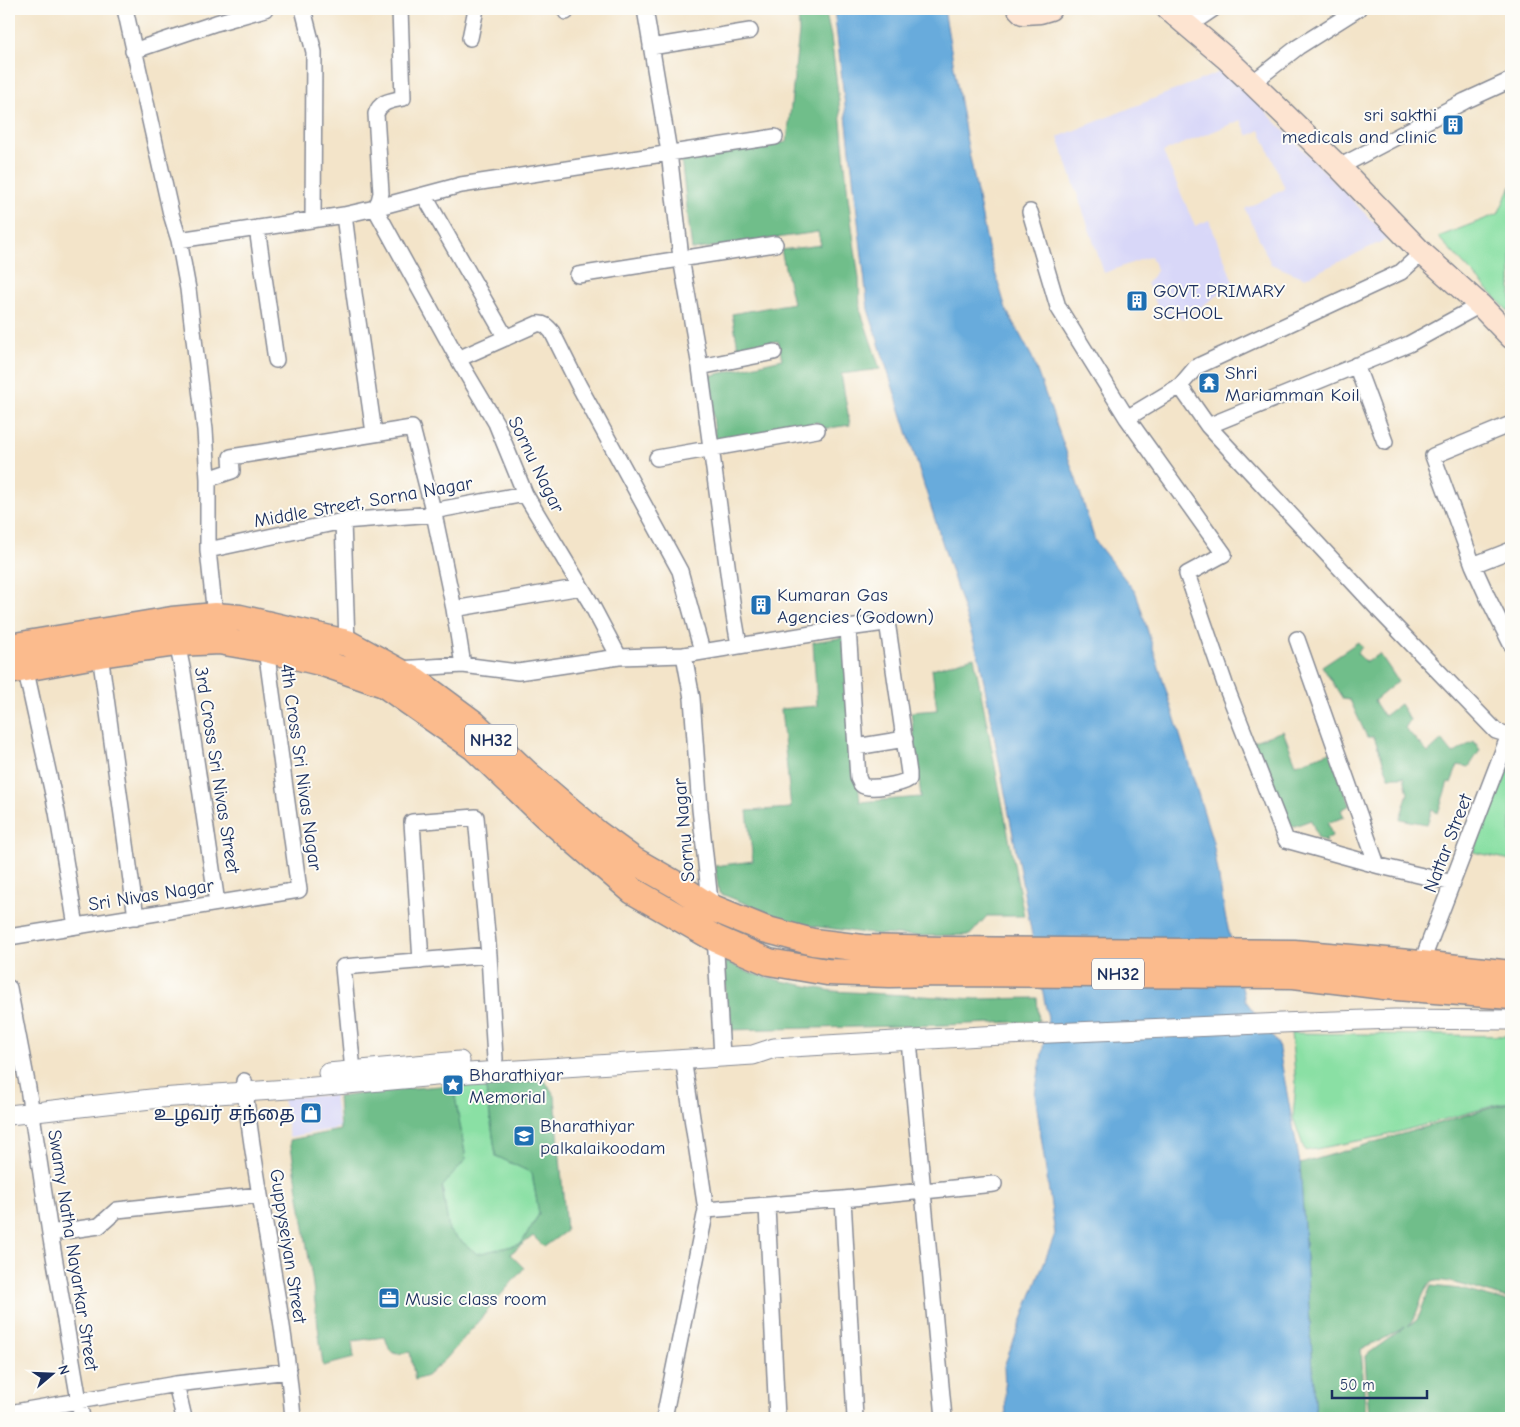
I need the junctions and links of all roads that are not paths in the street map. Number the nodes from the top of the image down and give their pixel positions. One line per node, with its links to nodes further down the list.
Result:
1 (124, 9): 17 (street)
2 (265, 9): 12 (street)
3 (303, 9): 27 (street)
4 (400, 9): 24 (street)
5 (476, 9): 15 (street)
6 (645, 9): 16 (street)
7 (1018, 9): 8 (main road)
8 (1050, 9)
9 (1168, 9): 13 (main road)
10 (1214, 9): 13 (street)
11 (1358, 9): 19 (street)
12 (214, 16): 17 (street)
13 (1188, 26): 19 (main road)
14 (750, 31): 16 (street)
15 (470, 38)
16 (652, 47): 21 (street)
17 (133, 51): 29 (street)
18 (1511, 80): 22 (street)
19 (1252, 83): 22 (main road)
20 (775, 137): 21 (street)
21 (669, 152): 23 (street); 32 (street)
22 (1339, 167): 31 (main road)
23 (424, 195): 24 (street); 36 (street)
24 (375, 208): 26 (street); 38 (street, Sornu Nagar)
25 (1030, 212): 43 (street)
26 (344, 215): 27 (street); 47 (street)
27 (313, 219): 28 (street)
28 (257, 228): 29 (street); 39 (street)
29 (180, 240): 51 (street)
30 (775, 244): 32 (street)
31 (1422, 254): 34 (main road); 42 (street)
32 (681, 258): 33 (street); 41 (street)
33 (578, 275)
34 (1480, 305): 35 (main road); 40 (street)
35 (1511, 337)
36 (506, 338): 38 (street); 69 (street)
37 (774, 352): 41 (street)
38 (458, 359): 52 (street, Sornu Nagar)
39 (276, 360)
40 (1356, 365): 45 (street); 48 (street)
41 (700, 367): 49 (street)
42 (1180, 386): 43 (street); 45 (street)
43 (1127, 418): 79 (street)
44 (1511, 424): 57 (street)
45 (1208, 426): 76 (street)
46 (817, 430): 49 (street)
47 (374, 433): 51 (street); 53 (street)
48 (1385, 442)
49 (711, 450): 50 (street); 66 (street)
50 (657, 458)
51 (208, 479): 55 (street)
52 (526, 494): 53 (street, Middle Street, Sorna Nagar); 58 (street, Sornu Nagar)
53 (434, 514): 54 (street, Middle Street, Sorna Nagar); 59 (street)
54 (344, 521): 55 (street, Middle Street, Sorna Nagar); 64 (street)
55 (208, 550): 60 (street)
56 (1511, 550): 57 (street)
57 (1473, 565): 65 (street)
58 (581, 587): 59 (street); 72 (street, Sornu Nagar)
59 (454, 609): 73 (street)
60 (215, 616): 64 (highway, NH32); 67 (highway, NH32)
61 (848, 628): 66 (street); 77 (street); 78 (street)
62 (1297, 639): 79 (street)
63 (177, 643): 68 (highway, NH32); 70 (highway, NH32); 82 (street, 3rd Cross Sri Nivas Street)
64 (347, 643): 75 (highway, NH32)
65 (1511, 644)
66 (739, 645): 69 (street)
67 (9, 647)
68 (266, 649): 81 (street, 4th Cross Sri Nivas Nagar); 87 (highway, NH32)
69 (702, 651): 71 (street)
70 (100, 654): 74 (highway, NH32); 84 (street)
71 (684, 654): 72 (street); 83 (street, Sornu Nagar)
72 (619, 657): 73 (street)
73 (463, 665): 75 (street)
74 (17, 669): 85 (street)
75 (394, 669): 83 (highway, NH32)
76 (1510, 734): 80 (street, Nattar Street)
77 (905, 739): 78 (street); 78 (street)
78 (856, 748)
79 (1377, 865): 80 (street)
80 (1453, 883): 92 (street, Nattar Street)
81 (299, 890): 82 (street, Sri Nivas Nagar)
82 (218, 903): 84 (street, Sri Nivas Nagar)
83 (710, 907): 87 (street, Sornu Nagar); 90 (highway, NH32)
84 (136, 917): 85 (street, Sri Nivas Nagar)
85 (76, 926): 86 (street, Sri Nivas Nagar)
86 (9, 937)
87 (716, 939): 90 (highway, NH32); 98 (street, Sornu Nagar)
88 (489, 955): 89 (street); 89 (street); 100 (street)
89 (421, 961): 101 (street)
90 (943, 961): 91 (highway, NH32)
91 (1294, 964): 92 (highway, NH32); 95 (highway, NH32)
92 (1421, 964): 93 (highway, NH32)
93 (1511, 974)
94 (9, 988): 103 (street, Swamy Natha Nayarkar Street)
95 (1511, 996)
96 (1511, 1020): 97 (street)
97 (909, 1041): 98 (street); 107 (street)
98 (722, 1050): 99 (street); 100 (street)
99 (683, 1058): 102 (street); 111 (street)
100 (495, 1059): 101 (street)
101 (353, 1071): 102 (street)
102 (244, 1086): 103 (street); 108 (street, Guppyseiyan Street)
103 (30, 1101): 104 (street); 105 (street); 112 (street, Swamy Natha Nayarkar Street)
104 (9, 1106)
105 (9, 1115)
106 (994, 1184): 107 (street)
107 (922, 1191): 109 (street); 123 (street)
108 (260, 1195): 112 (street); 113 (street, Guppyseiyan Street)
109 (843, 1200): 110 (street); 122 (street)
110 (767, 1206): 111 (street); 121 (street)
111 (706, 1210): 120 (street)
112 (50, 1233): 115 (street, Swamy Natha Nayarkar Street)
113 (289, 1371): 114 (street); 119 (street, Guppyseiyan Street)
114 (176, 1384): 115 (street); 118 (street)
115 (79, 1400): 116 (street); 117 (street, Swamy Natha Nayarkar Street)
116 (9, 1413)
117 (82, 1418)
118 (184, 1418)
119 (293, 1418)
120 (664, 1418)
121 (777, 1418)
122 (855, 1418)
123 (944, 1418)

